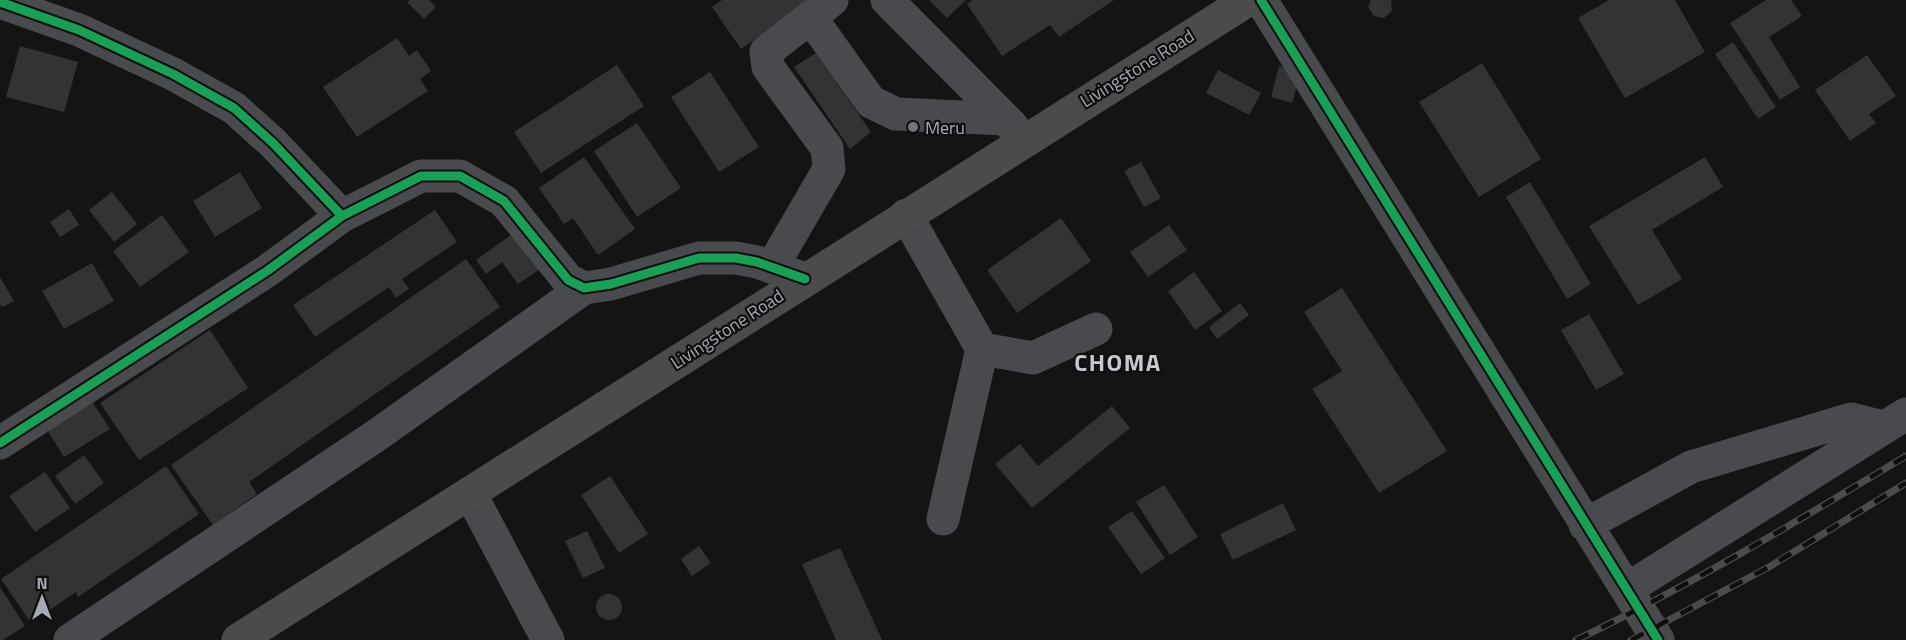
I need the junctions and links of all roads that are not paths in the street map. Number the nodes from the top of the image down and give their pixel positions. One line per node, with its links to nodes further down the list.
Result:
1 (888, 0): 6 (street)
2 (1248, 0): 6 (highway, Livingstone Road)
3 (1261, 0): 18 (street)
4 (0, 2): 8 (street)
5 (821, 9): 6 (street); 9 (street)
6 (1015, 129): 7 (highway, Livingstone Road)
7 (906, 215): 10 (highway, Livingstone Road); 13 (street)
8 (342, 216): 11 (street); 15 (street)
9 (772, 267): 10 (street); 11 (street)
10 (805, 279): 16 (highway, Livingstone Road)
11 (584, 288): 20 (street)
12 (1096, 329): 13 (street)
13 (982, 349): 17 (street)
14 (1895, 421): 18 (street); 19 (street)
15 (0, 443)
16 (470, 492): 21 (highway, Livingstone Road); 22 (street)
17 (943, 519)
18 (1585, 525): 19 (street)
19 (1627, 589): 23 (street)
20 (70, 640)
21 (238, 640)
22 (548, 640)
23 (1658, 640)

